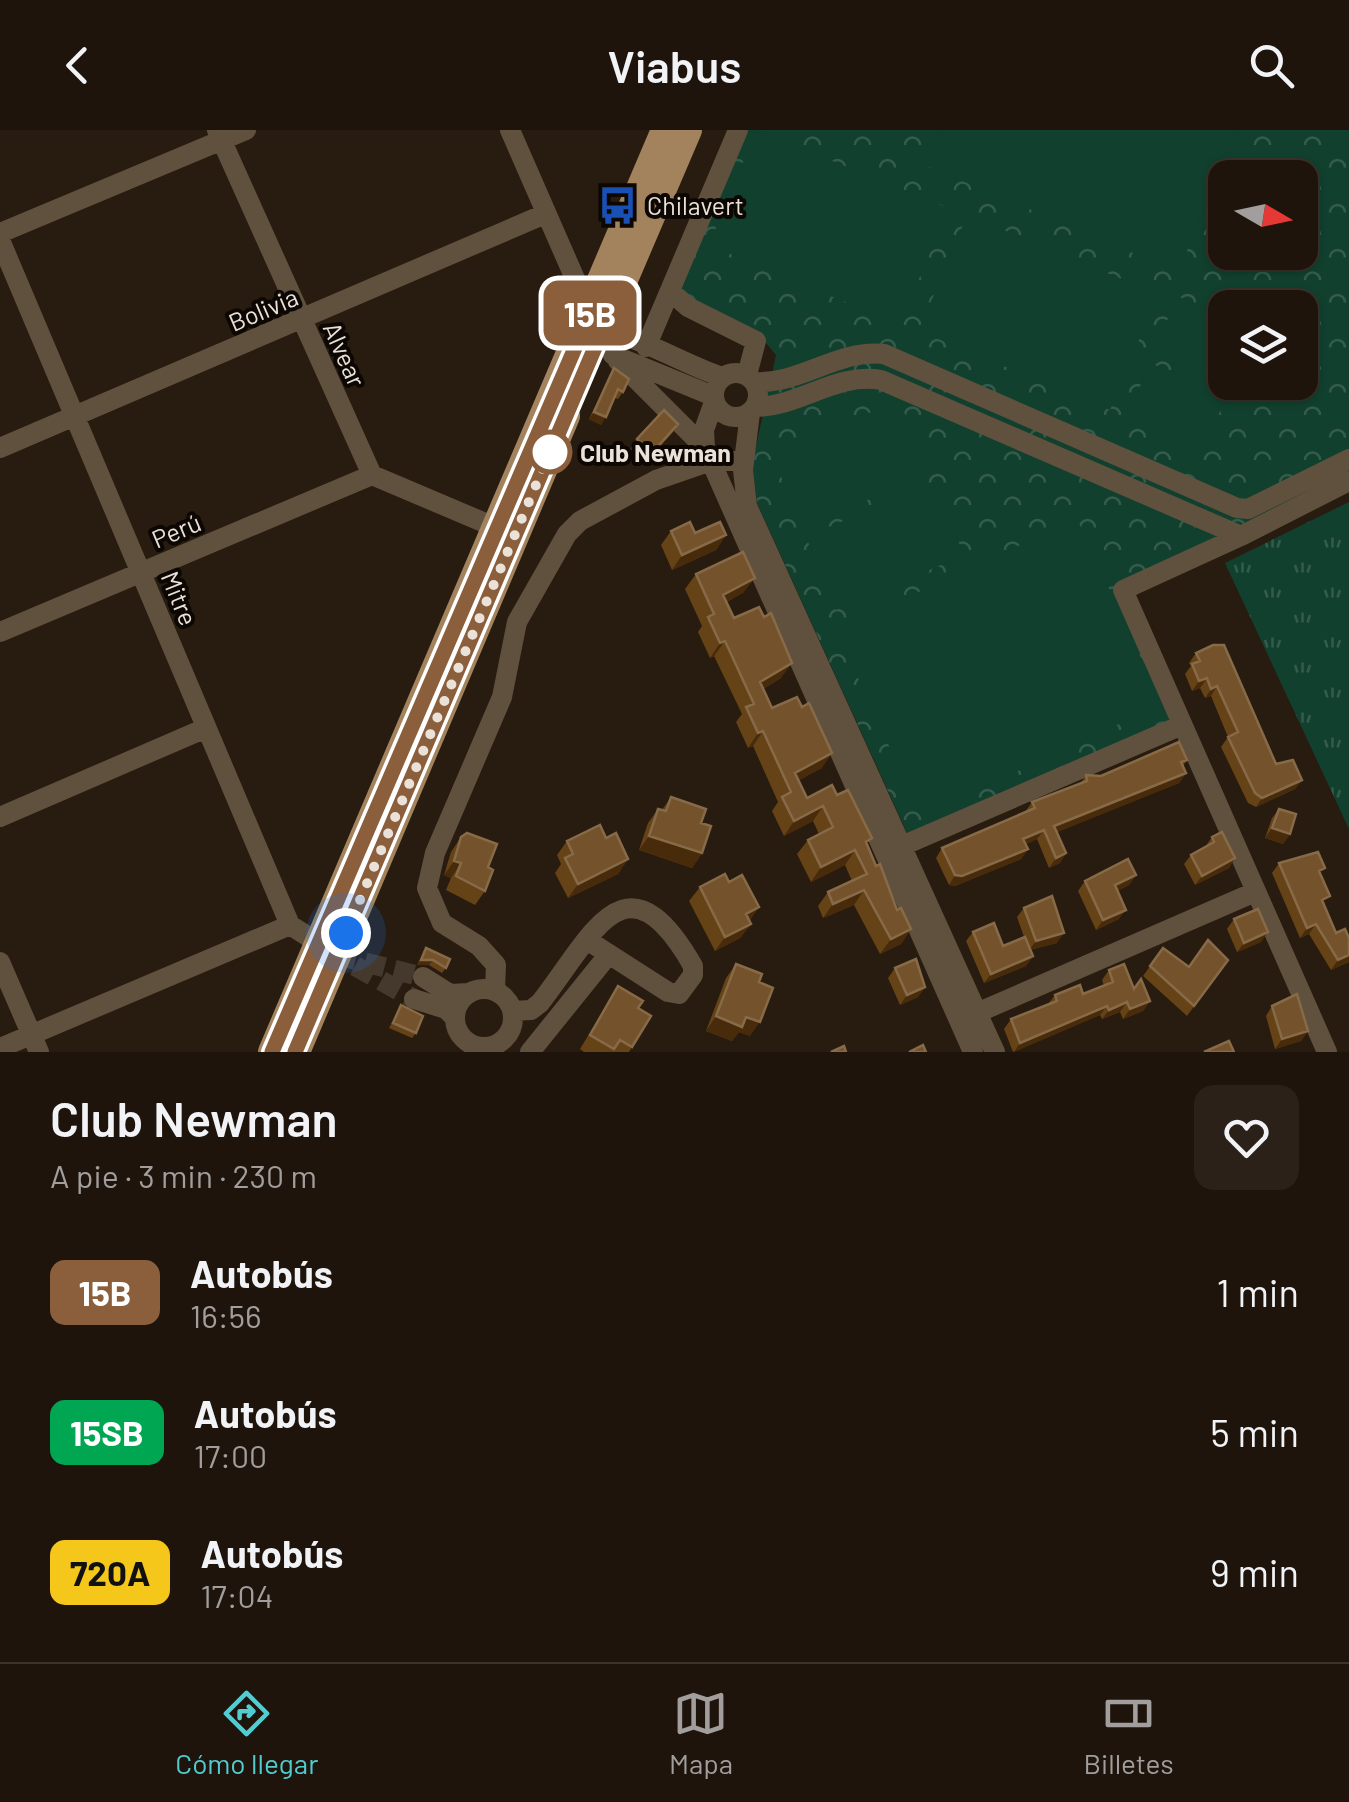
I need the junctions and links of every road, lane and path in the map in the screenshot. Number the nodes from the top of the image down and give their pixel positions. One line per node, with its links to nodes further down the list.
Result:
1 (246, 130): 6 (street)
2 (510, 130): 7 (street)
3 (665, 130): 11 (main road)
4 (688, 130): 11 (main road)
5 (738, 130): 9 (street)
6 (220, 135): 8 (street); 10 (street, Alvear)
7 (545, 214): 10 (street, Bolivia); 11 (street)
8 (0, 237): 16 (street, Mitre)
9 (670, 291): 12 (street); 13 (street)
10 (302, 320): 16 (street, Bolivia); 21 (street, Alvear)
11 (602, 333): 12 (street); 14 (street); 18 (street); 23 (main road); 34 (main road)
12 (646, 347): 14 (street)
13 (751, 378): 14 (street); 15 (street); 19 (street)
14 (717, 392): 15 (street); 18 (street)
15 (752, 410): 20 (street); 24 (street)
16 (77, 414): 17 (street, Bolivia); 25 (street, Mitre)
17 (0, 448)
18 (708, 455): 20 (street); 30 (street); 38 (street)
19 (1349, 460)
20 (744, 461): 30 (street)
21 (372, 474): 23 (street); 25 (street, Perú)
22 (1349, 482): 24 (street)
23 (496, 528): 34 (main road)
24 (1241, 536): 27 (street)
25 (142, 572): 26 (street, Perú); 28 (street, Mitre)
26 (0, 632)
27 (1182, 725): 30 (street); 31 (street)
28 (206, 728): 29 (street); 32 (street, Mitre)
29 (0, 817)
30 (894, 850): 43 (street)
31 (1255, 892): 43 (street); 53 (street)
32 (290, 925): 34 (street); 44 (street)
33 (587, 940): 35 (street); 35 (street); 41 (street)
34 (327, 948): 48 (main road); 49 (main road)
35 (610, 954): 50 (street)
36 (0, 962): 44 (street)
37 (423, 977): 39 (street)
38 (494, 990): 39 (street); 41 (street)
39 (468, 993): 42 (street)
40 (414, 999): 42 (street)
41 (512, 1010): 45 (street)
42 (454, 1017): 47 (street)
43 (967, 1017): 51 (street); 52 (street)
44 (35, 1043): 46 (street)
45 (510, 1045): 47 (street)
46 (0, 1048)
47 (476, 1049)
48 (272, 1052)
49 (296, 1052)
50 (530, 1052)
51 (972, 1052)
52 (995, 1052)
53 (1328, 1052)

